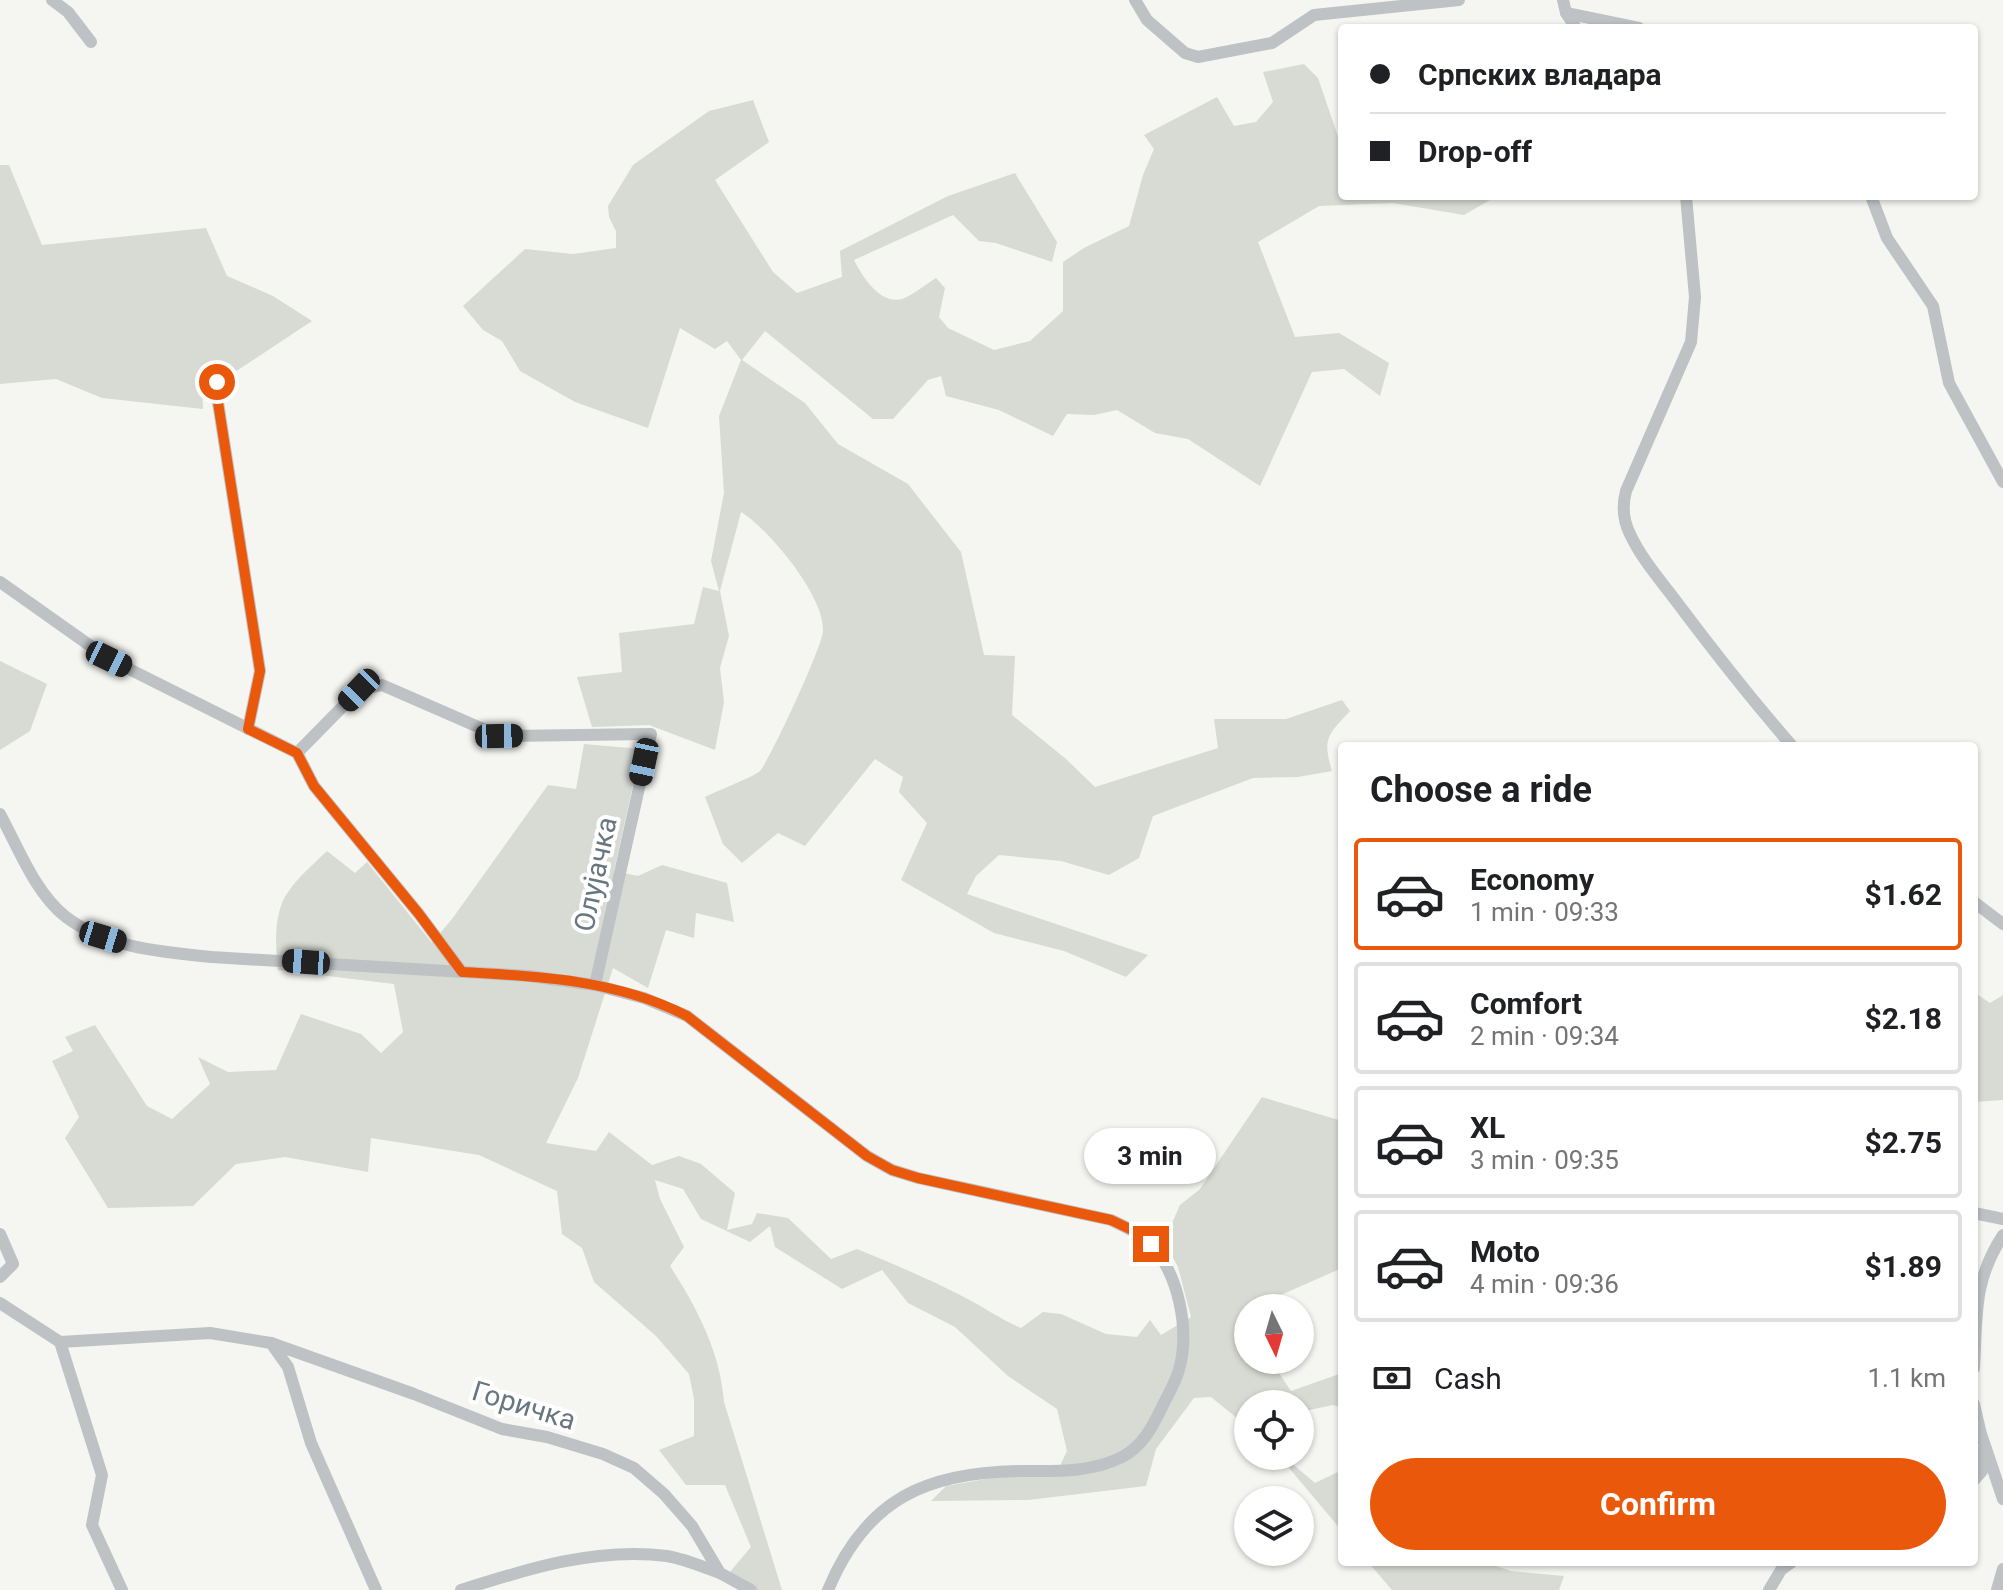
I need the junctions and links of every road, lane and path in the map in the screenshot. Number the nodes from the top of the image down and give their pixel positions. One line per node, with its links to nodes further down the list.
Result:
1 (52, 0): 8 (street)
2 (1135, 0): 3 (street)
3 (1459, 0)
4 (1563, 0): 5 (street)
5 (1566, 13): 6 (street); 7 (street)
6 (1573, 24)
7 (1620, 24)
8 (91, 42)
9 (1686, 200): 15 (street)
10 (1873, 200): 12 (street)
11 (217, 382): 14 (street)
12 (2003, 482)
13 (0, 582): 14 (street)
14 (248, 729): 16 (street)
15 (1789, 742)
16 (297, 753): 20 (street); 21 (street, Олујачка)
17 (0, 814): 20 (street)
18 (1978, 905): 19 (street)
19 (2003, 924)
20 (462, 972): 21 (street)
21 (595, 985): 43 (street)
22 (1978, 1214): 23 (street)
23 (2003, 1219)
24 (0, 1234): 26 (street)
25 (2003, 1235): 28 (street)
26 (0, 1277)
27 (0, 1303): 29 (street)
28 (1978, 1317)
29 (60, 1342): 30 (street, Горичка); 39 (street)
30 (271, 1343): 38 (street, Горичка); 40 (street)
31 (1978, 1421): 32 (street)
32 (1983, 1443): 33 (street); 35 (street)
33 (1978, 1472)
34 (1978, 1479): 35 (street)
35 (2002, 1496)
36 (1786, 1566): 44 (street)
37 (2003, 1569): 45 (street)
38 (720, 1573): 41 (street); 42 (street)
39 (122, 1590)
40 (376, 1590)
41 (461, 1590)
42 (751, 1590)
43 (828, 1590)
44 (1769, 1590)
45 (1997, 1590)

